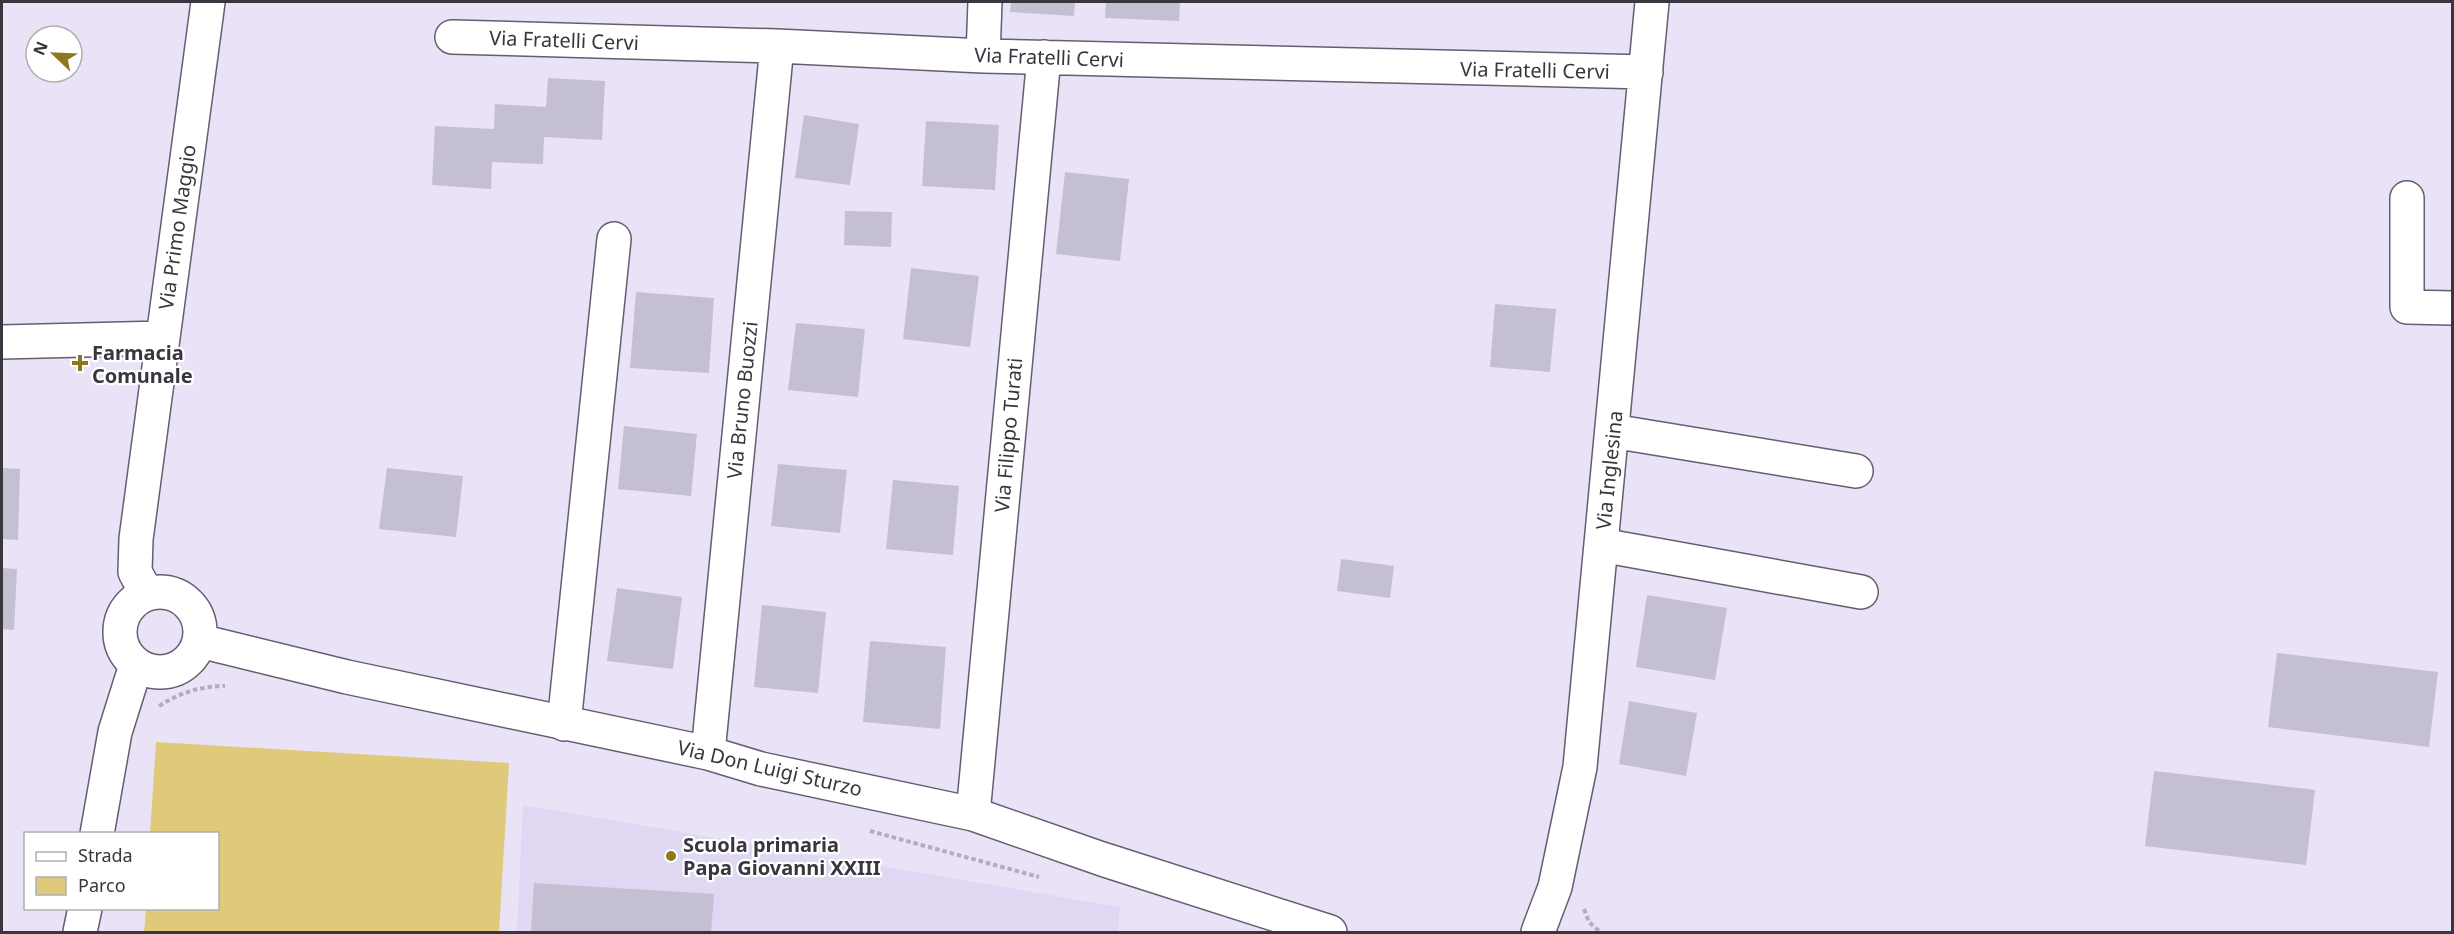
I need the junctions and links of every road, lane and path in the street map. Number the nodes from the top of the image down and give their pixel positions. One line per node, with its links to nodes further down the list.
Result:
1 (208, 2): 12 (street, Via Primo Maggio)
2 (985, 2): 6 (street)
3 (1652, 2): 8 (street, Via Inglesina)
4 (452, 37): 5 (street, Via Fratelli Cervi)
5 (777, 46): 6 (street, Via Fratelli Cervi); 24 (street, Via Bruno Buozzi)
6 (983, 56): 7 (street, Via Fratelli Cervi)
7 (1044, 57): 8 (street, Via Fratelli Cervi); 25 (street, Via Filippo Turati)
8 (1647, 72): 14 (street, Via Inglesina)
9 (2407, 198): 11 (street)
10 (614, 239): 23 (street)
11 (2452, 308)
12 (162, 338): 13 (street); 18 (street, Via Primo Maggio)
13 (2, 342)
14 (1612, 432): 15 (street); 16 (street, Via Inglesina)
15 (1856, 471)
16 (1601, 545): 17 (street); 32 (street, Via Inglesina)
17 (1861, 592)
18 (147, 594): 19 (street); 20 (street)
19 (200, 641): 20 (street); 23 (street, Via Don Luigi Sturzo)
20 (136, 665): 27 (street)
21 (228, 686): 22 (path)
22 (156, 708)
23 (564, 723): 24 (street, Via Don Luigi Sturzo)
24 (708, 753): 25 (street, Via Don Luigi Sturzo)
25 (973, 814): 31 (street, Via Don Luigi Sturzo)
26 (861, 828): 28 (path)
27 (97, 832)
28 (1040, 877)
29 (85, 910): 30 (street)
30 (81, 933)
31 (1329, 933)
32 (1538, 933)

